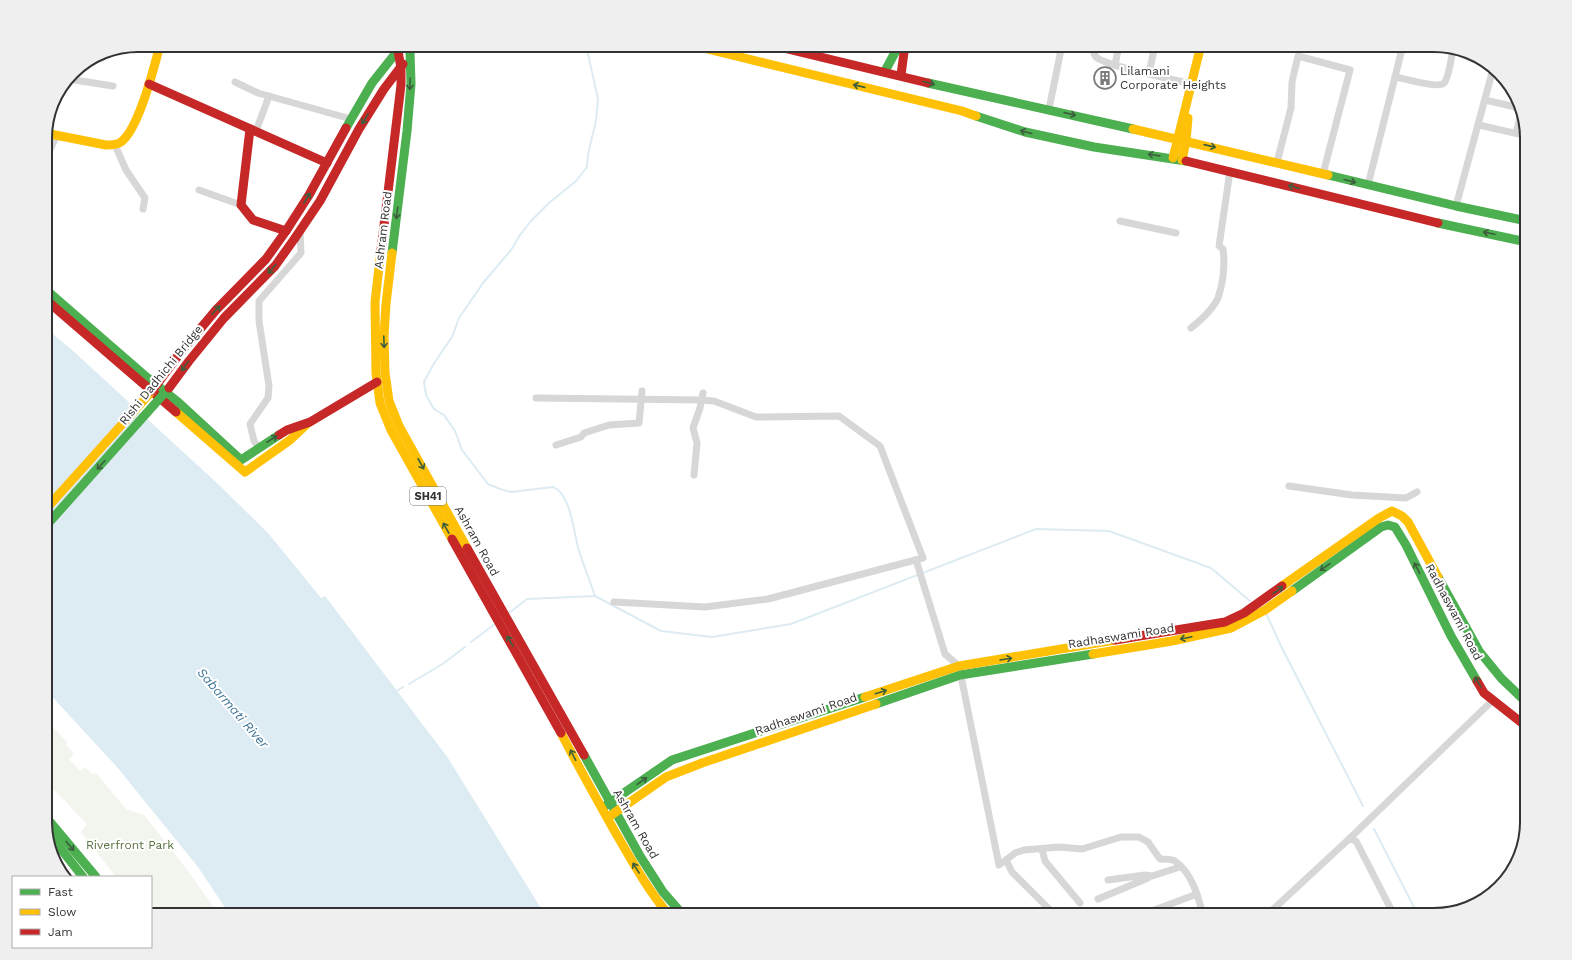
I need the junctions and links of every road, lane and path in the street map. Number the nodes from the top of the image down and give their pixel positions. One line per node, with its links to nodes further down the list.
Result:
1 (158, 52): 26 (main road)
2 (394, 52): 34 (main road, Rishi Dadhichi Bridge)
3 (399, 52): 18 (main road, Ashram Road / SH41)
4 (409, 52): 18 (main road, Rishi Dadhichi Bridge)
5 (411, 52): 65 (main road, Ashram Road, one-way to 65)
6 (719, 52): 46 (main road, one-way to 6)
7 (802, 52): 19 (main road)
8 (895, 52): 19 (main road)
9 (904, 52): 22 (main road)
10 (1061, 52): 33 (street)
11 (1093, 52): 17 (street)
12 (1118, 52): 17 (street)
13 (1154, 52): 20 (street)
14 (1199, 52): 27 (main road)
15 (1401, 52): 23 (street)
16 (1452, 54): 23 (street)
17 (1115, 65): 20 (street)
18 (401, 68): 60 (main road, Rishi Dadhichi Bridge, one-way to 60); 65 (main road, Ashram Road / SH41)
19 (885, 71): 22 (main road)
20 (1149, 73): 27 (street)
21 (1491, 73): 31 (street)
22 (901, 75): 33 (main road, one-way to 33)
23 (1395, 77): 51 (street)
24 (74, 80): 28 (street)
25 (235, 82): 29 (street)
26 (150, 84): 37 (main road); 45 (main road)
27 (1192, 84): 30 (main road)
28 (113, 86)
29 (269, 96): 34 (street); 37 (street)
30 (1190, 98): 42 (main road); 43 (main road)
31 (1485, 100): 32 (street); 36 (street)
32 (1514, 107)
33 (1049, 109): 42 (main road, one-way to 42)
34 (351, 119): 48 (main road, Rishi Dadhichi Bridge)
35 (1518, 124): 38 (street)
36 (1479, 125): 38 (street); 54 (street)
37 (253, 130): 48 (main road); 53 (main road)
38 (1516, 133): 40 (street)
39 (52, 134): 41 (main road)
40 (1520, 134)
41 (57, 135): 44 (street); 45 (main road)
42 (1177, 139): 43 (main road); 46 (main road)
43 (1186, 141): 46 (main road); 47 (main road, one-way to 47)
44 (52, 145)
45 (115, 145): 55 (street)
46 (1177, 159): 49 (main road)
47 (1277, 162): 50 (main road); 50 (street)
48 (328, 163): 58 (main road, Rishi Dadhichi Bridge, one-way to 48)
49 (1230, 171): 61 (main road, one-way to 49); 64 (street)
50 (1323, 174): 51 (main road, one-way to 51)
51 (1368, 185): 54 (main road)
52 (199, 190): 53 (street)
53 (241, 205): 58 (main road)
54 (1456, 206): 56 (main road)
55 (143, 209)
56 (1520, 220)
57 (1120, 221): 59 (street)
58 (286, 231): 76 (main road, Rishi Dadhichi Bridge, one-way to 58, bridge)
59 (1176, 233)
60 (298, 234): 72 (street); 78 (main road, Rishi Dadhichi Bridge, one-way to 78, bridge)
61 (1520, 241)
62 (52, 294): 72 (main road)
63 (52, 305): 70 (main road)
64 (1191, 328)
65 (382, 382): 70 (main road); 87 (main road, Ashram Road, one-way to 87); 88 (main road, Ashram Road / SH41, one-way to 65)
66 (642, 391): 69 (street)
67 (702, 397): 69 (street); 73 (street); 80 (street)
68 (536, 398): 69 (street)
69 (641, 400): 71 (street)
70 (310, 422): 72 (main road, one-way to 70)
71 (556, 445)
72 (259, 448)
73 (694, 474)
74 (1289, 486): 75 (street)
75 (1417, 492)
76 (52, 502)
77 (1392, 511): 79 (main road); 82 (main road, Radhaswami Road, one-way to 77); 84 (main road, Radhaswami Road)
78 (52, 519)
79 (1388, 524): 82 (main road, Radhaswami Road, one-way to 82); 85 (main road, Radhaswami Road, one-way to 79)
80 (916, 560): 81 (street); 83 (street)
81 (614, 602)
82 (1262, 606): 83 (main road, Radhaswami Road)
83 (960, 671): 87 (main road, Radhaswami Road, one-way to 83); 89 (main road, Radhaswami Road); 95 (street)
84 (1520, 696)
85 (1493, 700): 86 (main road, Radhaswami Road); 92 (street)
86 (1520, 721)
87 (610, 803): 88 (main road, Radhaswami Road); 89 (main road, Ashram Road)
88 (602, 809): 90 (main road, Ashram Road / SH41)
89 (615, 813): 90 (main road, Radhaswami Road); 104 (main road, Ashram Road)
90 (607, 818): 105 (main road, Ashram Road / SH41, one-way to 90)
91 (52, 824): 98 (main road, one-way to 98)
92 (1349, 839): 109 (street); 110 (street)
93 (54, 841): 97 (main road)
94 (1042, 849): 95 (street); 96 (street); 103 (street)
95 (1006, 860): 106 (street)
96 (1180, 867): 99 (street); 101 (street)
97 (82, 876)
98 (95, 876)
99 (1152, 876): 100 (street); 102 (street)
100 (1108, 880)
101 (1197, 894): 107 (street); 108 (street)
102 (1098, 899)
103 (1080, 903)
104 (675, 907)
105 (663, 908)
106 (1048, 908)
107 (1160, 908)
108 (1201, 908)
109 (1274, 908)
110 (1390, 908)

